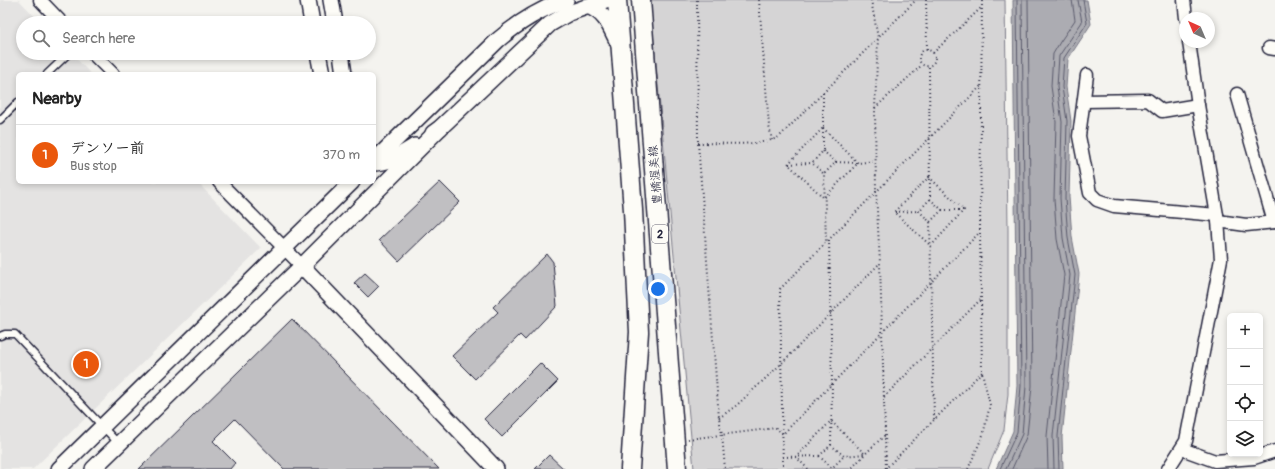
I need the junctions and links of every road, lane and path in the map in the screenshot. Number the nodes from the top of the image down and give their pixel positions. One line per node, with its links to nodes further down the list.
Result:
1 (40, 0): 18 (street)
2 (308, 0): 19 (street)
3 (331, 0): 20 (street)
4 (567, 0): 49 (street)
5 (606, 0): 15 (street)
6 (617, 0): 24 (main road, 豊橋渥美線 / 2)
7 (697, 0): 50 (path)
8 (759, 0): 48 (path)
9 (871, 0): 21 (path)
10 (916, 0): 21 (path)
11 (926, 0): 23 (path)
12 (982, 0): 16 (path)
13 (1184, 0): 17 (street)
14 (638, 4): 102 (main road, 豊橋渥美線 / 2)
15 (588, 6): 24 (street); 45 (street)
16 (982, 7): 25 (path); 37 (path)
17 (1185, 12)
18 (55, 16)
19 (311, 16)
20 (334, 16)
21 (878, 38): 38 (path); 43 (path)
22 (1190, 48): 42 (street)
23 (927, 50): 25 (path); 30 (path)
24 (622, 51): 116 (main road, 豊橋渥美線 / 2)
25 (933, 52): 31 (path)
26 (62, 60): 32 (lane)
27 (99, 60): 33 (street)
28 (319, 60): 34 (street)
29 (342, 60): 35 (street)
30 (922, 65): 31 (path); 43 (path)
31 (928, 67): 47 (path)
32 (49, 72)
33 (111, 72)
34 (322, 72)
35 (344, 72)
36 (1088, 75): 40 (street)
37 (981, 86): 47 (path); 78 (path)
38 (823, 93): 46 (path); 48 (path)
39 (1237, 94): 75 (street)
40 (1084, 100): 42 (street); 76 (street)
41 (16, 104): 44 (lane)
42 (1198, 105): 76 (street)
43 (875, 108): 54 (path)
44 (0, 120)
45 (440, 128): 55 (street); 67 (street)
46 (823, 128): 52 (path); 58 (path); 59 (path)
47 (929, 138): 62 (path); 66 (path)
48 (772, 140): 50 (path)
49 (393, 142): 51 (street); 53 (street)
50 (698, 143): 95 (path)
51 (376, 146)
52 (823, 151): 56 (path); 57 (path)
53 (376, 160)
54 (876, 161): 58 (path); 66 (path)
55 (376, 162)
56 (836, 162): 58 (path); 61 (path)
57 (812, 163): 59 (path); 61 (path)
58 (858, 163): 68 (path)
59 (788, 164): 68 (path)
60 (376, 174): 67 (street)
61 (824, 174): 68 (path)
62 (929, 176): 69 (path); 72 (path); 74 (path)
63 (221, 184): 82 (street)
64 (335, 184): 70 (street)
65 (350, 184): 70 (street)
66 (876, 192): 79 (path); 83 (path)
67 (375, 193): 84 (street)
68 (824, 198): 80 (path)
69 (930, 199): 71 (path); 73 (path)
70 (326, 208): 82 (street)
71 (942, 210): 72 (path); 77 (path)
72 (964, 210): 81 (path)
73 (919, 211): 74 (path); 77 (path)
74 (894, 212): 81 (path)
75 (1274, 216): 76 (street)
76 (1217, 218): 105 (street)
77 (930, 222): 81 (path)
78 (980, 233): 85 (path); 86 (path)
79 (829, 240): 80 (path); 87 (path)
80 (826, 242): 91 (path)
81 (930, 246): 85 (path)
82 (284, 249): 84 (street); 98 (street)
83 (880, 263): 87 (path); 88 (path)
84 (302, 266): 103 (street); 115 (street)
85 (931, 281): 88 (path); 90 (path)
86 (981, 299): 90 (path); 92 (path)
87 (830, 314): 91 (path); 93 (path)
88 (882, 333): 93 (path); 94 (path)
89 (0, 336): 98 (lane)
90 (932, 348): 94 (path); 96 (path)
91 (781, 364): 95 (path); 100 (path)
92 (982, 372): 96 (path); 123 (path)
93 (832, 384): 97 (path); 100 (path)
94 (884, 397): 101 (path)
95 (719, 418): 99 (path)
96 (934, 420): 112 (path)
97 (831, 421): 104 (path); 107 (path); 111 (path)
98 (102, 426): 103 (lane); 113 (street)
99 (722, 434): 100 (path); 102 (path); 118 (path)
100 (782, 434): 110 (path)
101 (885, 435): 107 (path); 112 (path)
102 (674, 441): 117 (main road, 豊橋渥美線 / 2)
103 (119, 444): 114 (street)
104 (831, 445): 108 (path); 109 (path)
105 (1182, 449): 106 (street); 124 (street)
106 (1275, 451)
107 (865, 454): 109 (path); 122 (path)
108 (820, 456): 111 (path); 121 (path)
109 (844, 456): 121 (path)
110 (783, 457): 111 (path); 119 (path)
111 (796, 457): 120 (path)
112 (886, 468)
113 (59, 469)
114 (93, 469)
115 (496, 469)
116 (630, 469)
117 (677, 469)
118 (725, 469)
119 (783, 469)
120 (808, 469)
121 (832, 469)
122 (851, 469)
123 (968, 469)
124 (1168, 469)

